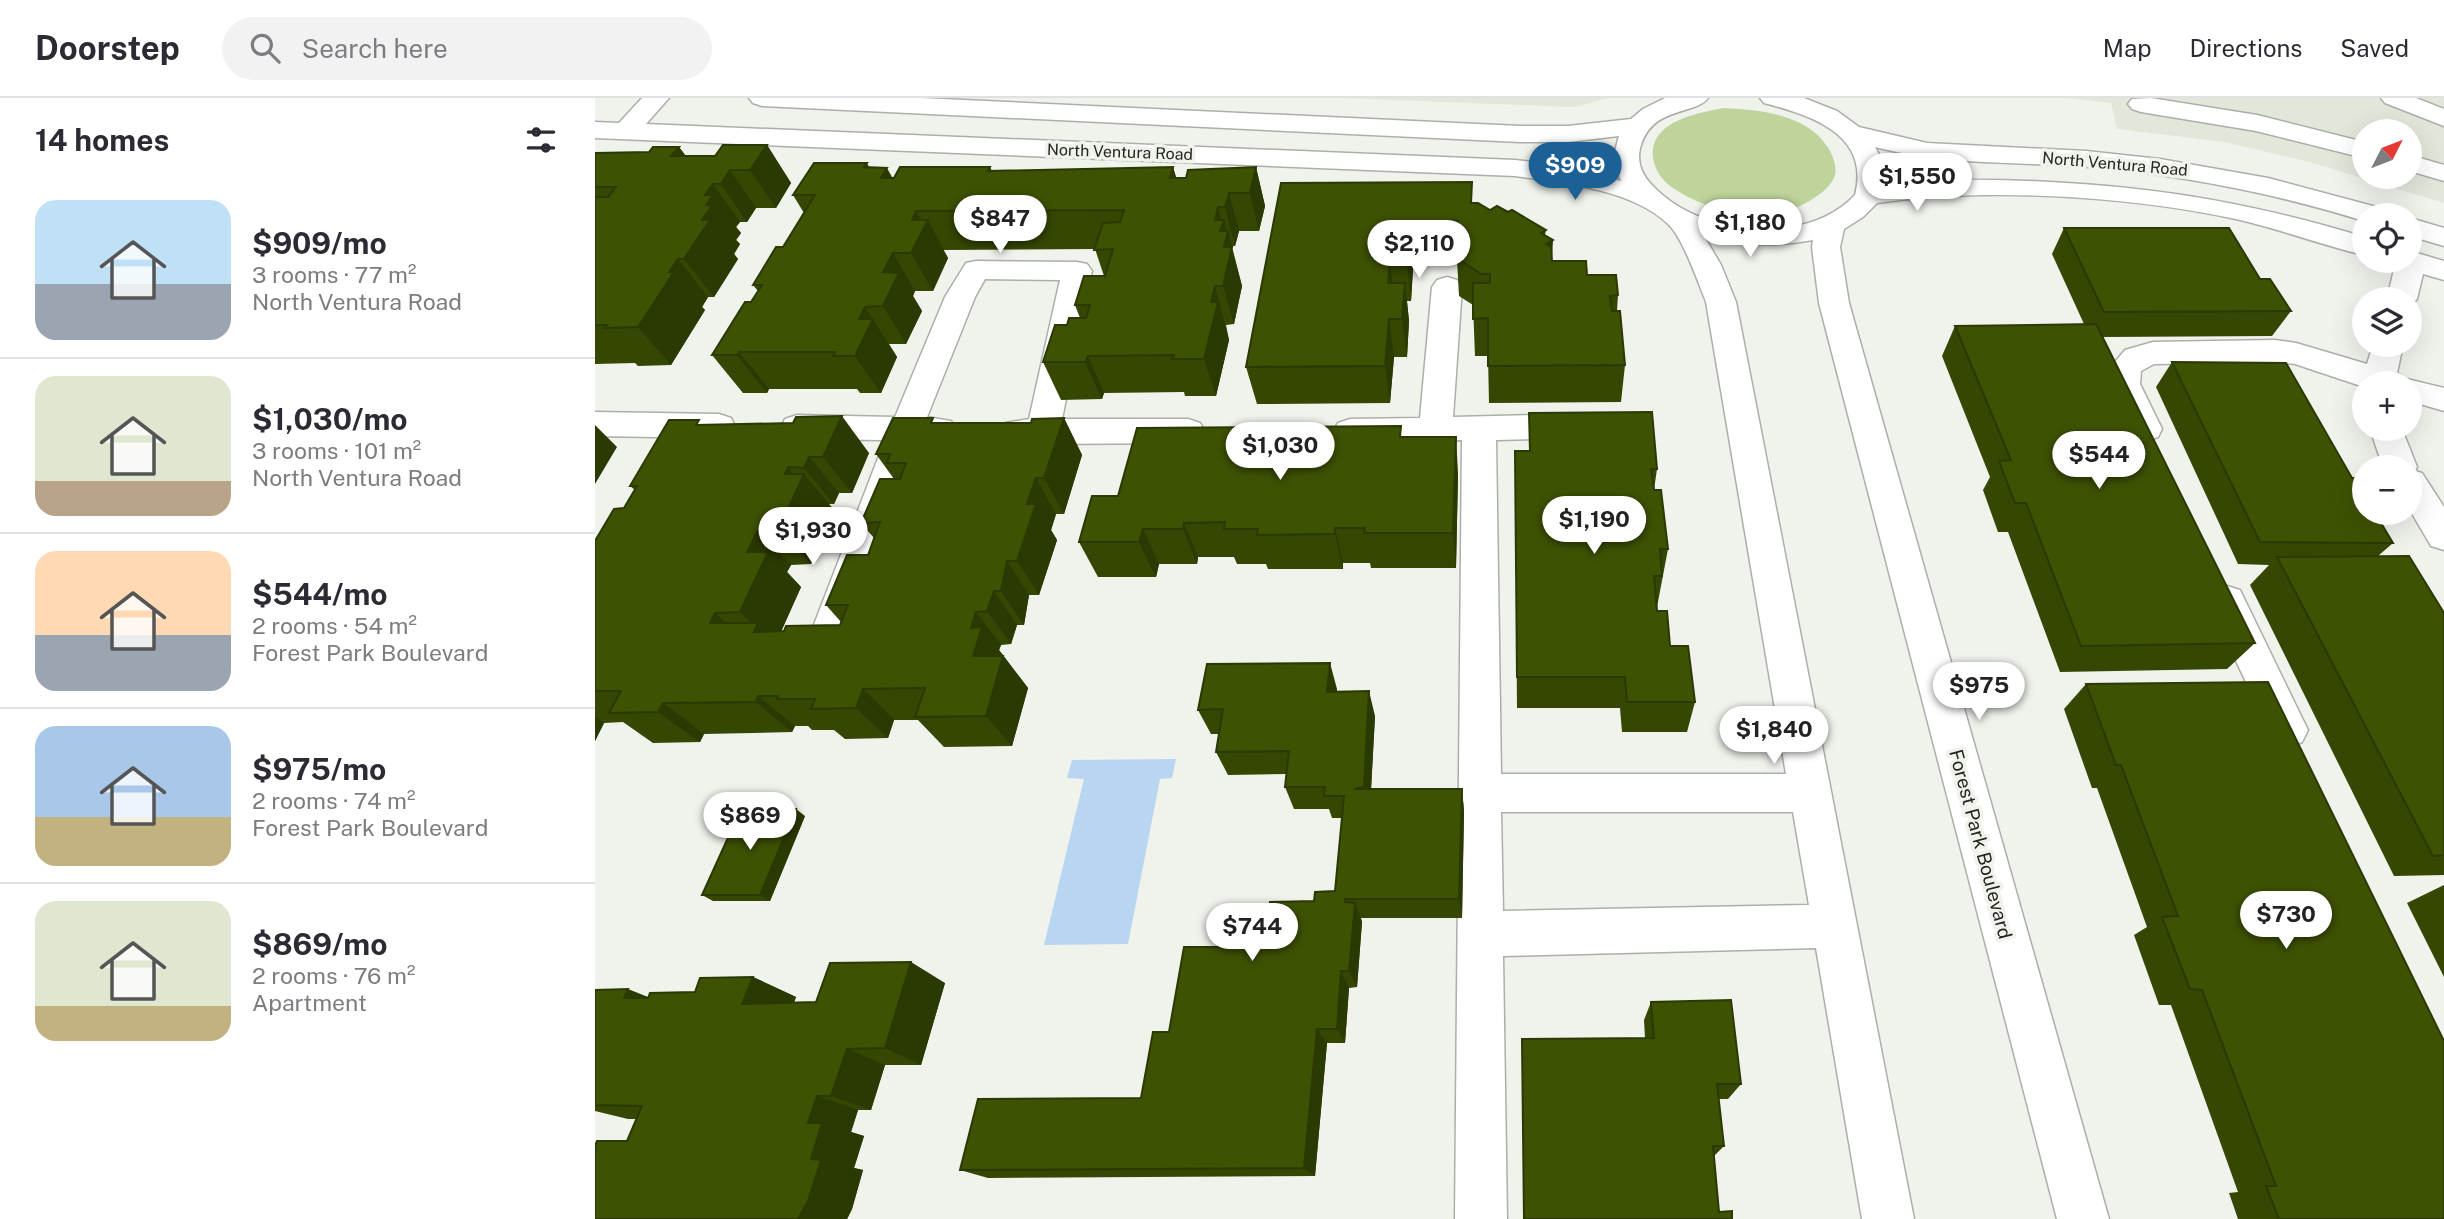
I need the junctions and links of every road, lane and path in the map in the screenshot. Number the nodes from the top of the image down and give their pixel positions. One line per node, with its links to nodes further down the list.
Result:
1 (656, 98): 10 (street)
2 (762, 98): 8 (street, North Ventura Road)
3 (1695, 98): 8 (street)
4 (1773, 98): 11 (street)
5 (2394, 98): 7 (street)
6 (2143, 116): 12 (street); 13 (street)
7 (2444, 118)
8 (1637, 126): 16 (street)
9 (595, 130): 10 (street, North Ventura Road)
10 (626, 131): 16 (street, North Ventura Road)
11 (1853, 133): 13 (street, North Ventura Road); 17 (street)
12 (2352, 147)
13 (2150, 165): 18 (street, North Ventura Road)
14 (2422, 167): 15 (street)
15 (2444, 173)
16 (1643, 195): 19 (street)
17 (1869, 196): 20 (street); 23 (street, North Ventura Road)
18 (2352, 209)
19 (1680, 220): 20 (street); 45 (street)
20 (1831, 225): 50 (street, Forest Park Boulevard)
21 (2422, 230): 22 (street)
22 (2444, 237)
23 (2352, 243)
24 (2422, 264): 25 (street)
25 (2444, 271)
26 (1447, 287): 36 (street)
27 (2369, 371): 38 (street)
28 (2422, 390): 29 (street)
29 (2444, 400)
30 (595, 424): 32 (street)
31 (1616, 424): 33 (street)
32 (907, 429): 37 (street); 37 (street); 42 (street)
33 (1479, 429): 36 (street); 44 (street)
34 (1219, 431): 37 (street)
35 (1313, 431): 36 (street)
36 (1435, 431)
37 (1043, 432)
38 (2159, 457)
39 (2422, 501): 40 (street)
40 (2444, 536)
41 (2210, 566): 43 (street)
42 (824, 648)
43 (2301, 759)
44 (1479, 793): 45 (street); 47 (street)
45 (1811, 793): 46 (street)
46 (1835, 926): 47 (street); 49 (street)
47 (1479, 934): 48 (street)
48 (1481, 1219)
49 (1888, 1219)
50 (2083, 1219)

